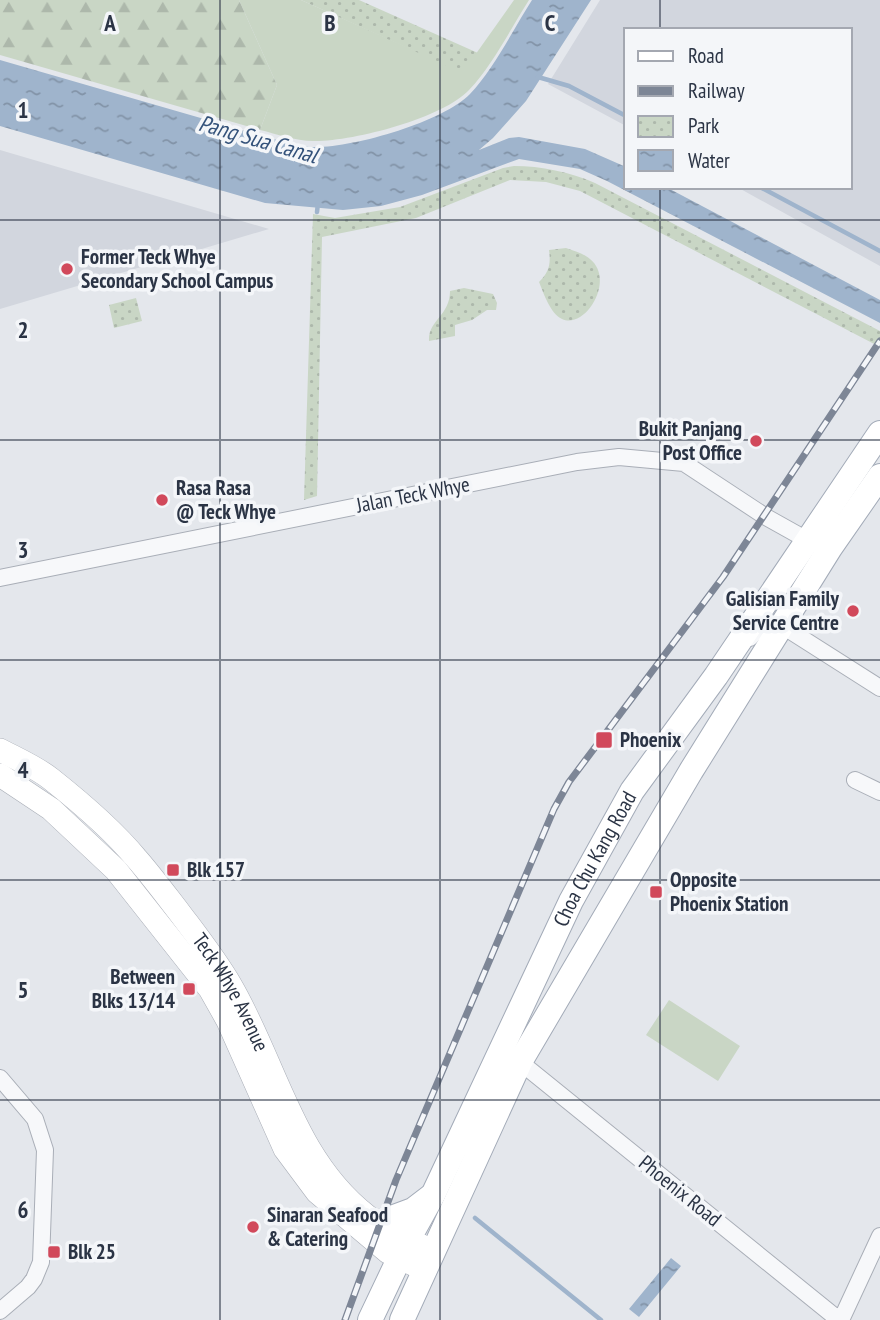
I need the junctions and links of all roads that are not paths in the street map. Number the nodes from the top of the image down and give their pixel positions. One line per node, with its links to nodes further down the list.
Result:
1 (880, 433): 3 (main road, Choa Chu Kang Road)
2 (880, 476): 5 (main road, Choa Chu Kang Road)
3 (809, 541): 4 (street, Jalan Teck Whye); 6 (main road, Choa Chu Kang Road)
4 (0, 578)
5 (781, 625): 6 (street); 7 (street); 13 (main road, Choa Chu Kang Road)
6 (729, 658): 11 (main road, Choa Chu Kang Road)
7 (880, 688)
8 (0, 750): 19 (main road, Teck Whye Avenue)
9 (0, 775): 21 (main road, Teck Whye Avenue)
10 (855, 780): 12 (street)
11 (632, 791): 13 (main road); 14 (main road, Choa Chu Kang Road)
12 (880, 792)
13 (666, 813): 15 (main road, Choa Chu Kang Road)
14 (589, 868): 15 (main road); 18 (main road, Choa Chu Kang Road)
15 (632, 869): 16 (main road, Choa Chu Kang Road)
16 (520, 1062): 22 (main road, Choa Chu Kang Road); 26 (street, Phoenix Road)
17 (0, 1078): 23 (street)
18 (433, 1195): 19 (main road); 21 (main road, Choa Chu Kang Road)
19 (378, 1223): 21 (main road, Teck Whye Avenue)
20 (880, 1236): 26 (street)
21 (404, 1249): 22 (main road, Teck Whye Avenue); 24 (main road, Choa Chu Kang Road)
22 (429, 1260): 25 (main road, Choa Chu Kang Road)
23 (0, 1311)
24 (370, 1320)
25 (402, 1320)
26 (840, 1320)

